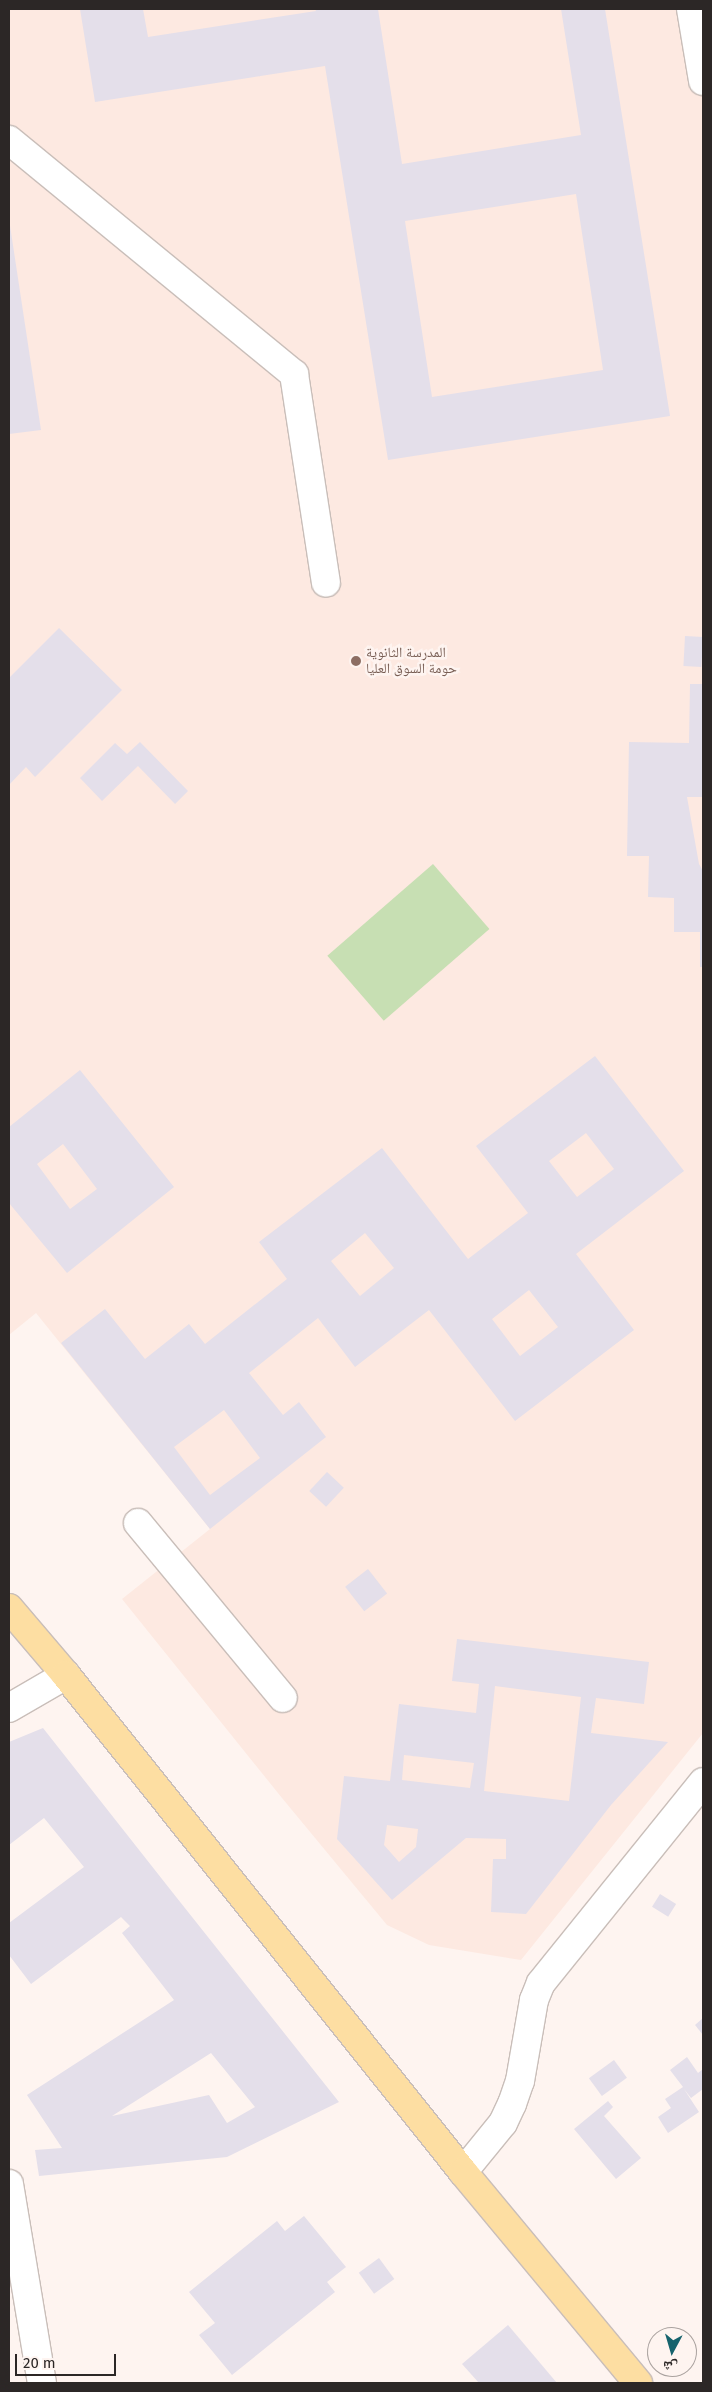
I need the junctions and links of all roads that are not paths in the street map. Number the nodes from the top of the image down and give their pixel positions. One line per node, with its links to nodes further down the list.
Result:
1 (691, 9): 2 (street)
2 (703, 81)
3 (9, 140): 4 (street)
4 (326, 583)
5 (138, 1523): 8 (street)
6 (9, 1608): 7 (main road)
7 (66, 1675): 9 (street); 11 (main road)
8 (283, 1698)
9 (9, 1708)
10 (703, 1782): 11 (street)
11 (463, 2172): 14 (main road)
12 (10, 2196): 13 (street)
13 (42, 2383)
14 (638, 2383)

